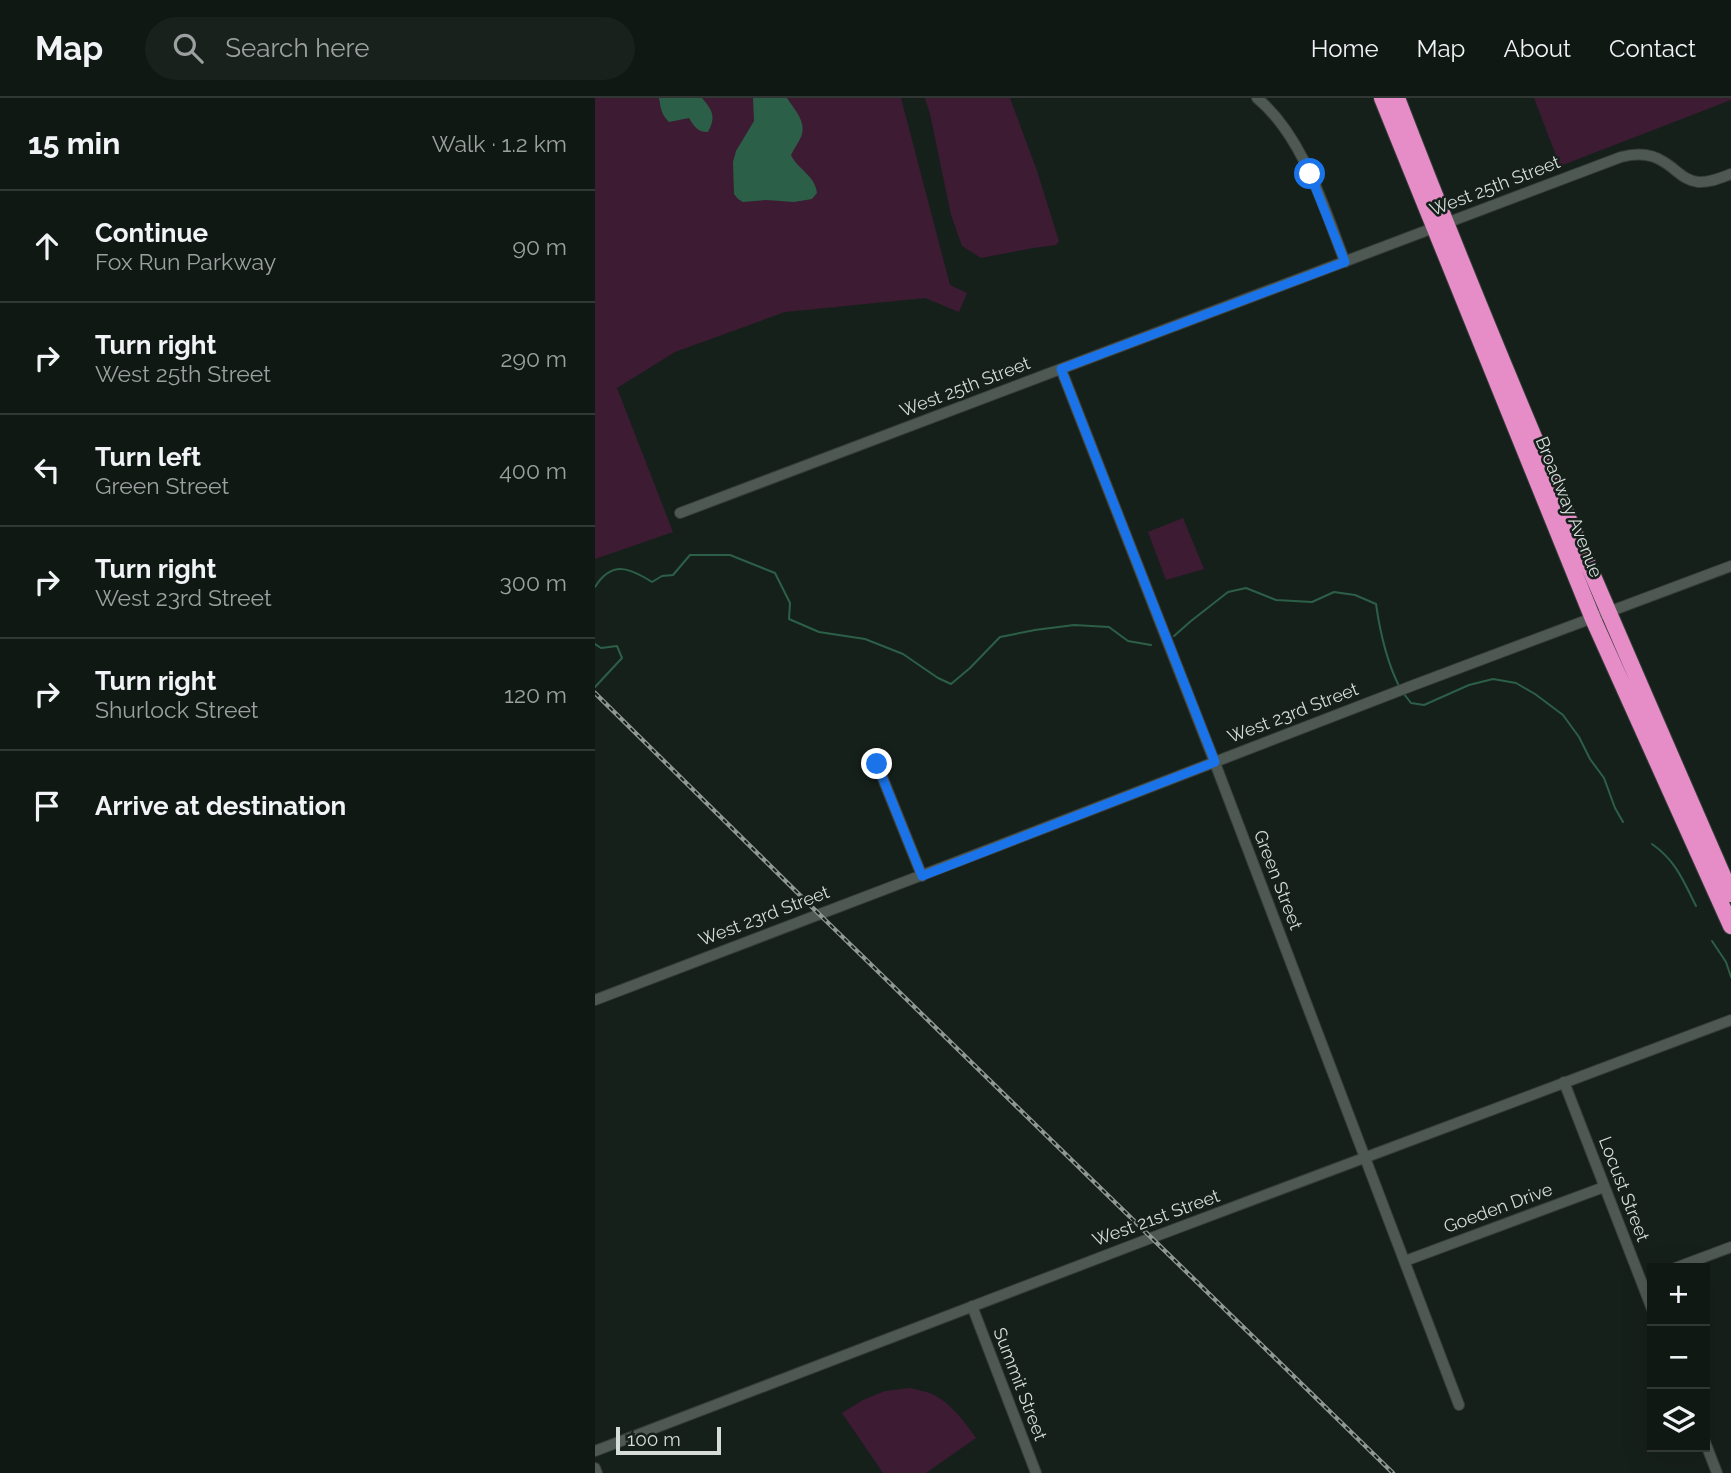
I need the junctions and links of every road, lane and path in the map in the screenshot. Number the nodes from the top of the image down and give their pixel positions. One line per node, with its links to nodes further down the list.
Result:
1 (1257, 98): 6 (street)
2 (1383, 98): 5 (highway, Broadway Avenue)
3 (1397, 98): 5 (highway, Broadway Avenue)
4 (1731, 174): 5 (street, West 25th Street)
5 (1440, 226): 6 (street, West 25th Street); 10 (highway, Broadway Avenue)
6 (1345, 262): 7 (street, West 25th Street)
7 (1061, 369): 8 (street, West 25th Street); 11 (street, Green Street)
8 (680, 513)
9 (1731, 566): 10 (street, West 23rd Street)
10 (1601, 616): 11 (street, West 23rd Street); 14 (highway, Broadway Avenue); 15 (highway, Broadway Avenue)
11 (1215, 762): 13 (street, West 23rd Street); 19 (street, Green Street)
12 (877, 764): 13 (street)
13 (922, 876): 16 (street, West 23rd Street)
14 (1731, 894)
15 (1731, 926)
16 (595, 1000)
17 (1731, 1020): 18 (street, West 21st Street)
18 (1565, 1082): 19 (street, West 21st Street); 20 (street, Locust Street)
19 (1365, 1158): 22 (street, Green Street); 25 (street, West 21st Street)
20 (1604, 1187): 22 (street, Goeden Drive); 24 (street, Locust Street)
21 (1731, 1247): 23 (street)
22 (1405, 1261): 26 (street, Green Street)
23 (1688, 1263)
24 (1647, 1279)
25 (972, 1307): 27 (street, West 21st Street); 31 (street, Summit Street)
26 (1459, 1405)
27 (595, 1451)
28 (1709, 1452): 32 (street)
29 (595, 1468): 30 (street)
30 (597, 1473)
31 (1036, 1473)
32 (1717, 1473)

